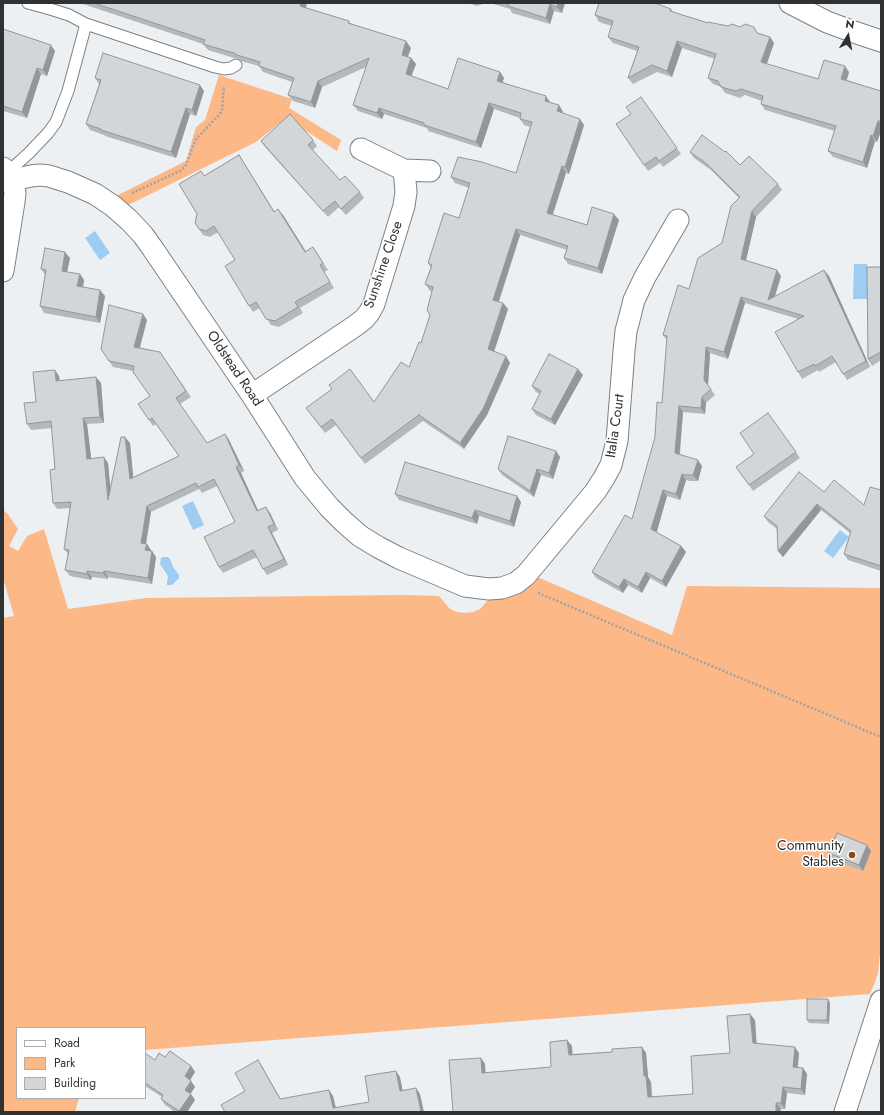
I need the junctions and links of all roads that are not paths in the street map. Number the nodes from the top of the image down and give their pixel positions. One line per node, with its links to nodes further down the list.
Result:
1 (28, 3): 3 (lane)
2 (790, 3): 4 (street)
3 (86, 24): 5 (lane); 9 (lane)
4 (881, 41)
5 (236, 65)
6 (361, 149): 7 (street)
7 (404, 170): 8 (street); 12 (street, Sunshine Close)
8 (430, 171)
9 (8, 173): 11 (street); 12 (street, Oldstead Road)
10 (678, 220): 13 (street, Italia Court)
11 (3, 271)
12 (252, 395): 13 (street, Oldstead Road)
13 (465, 586)
14 (881, 1001): 15 (street)
15 (846, 1112)

